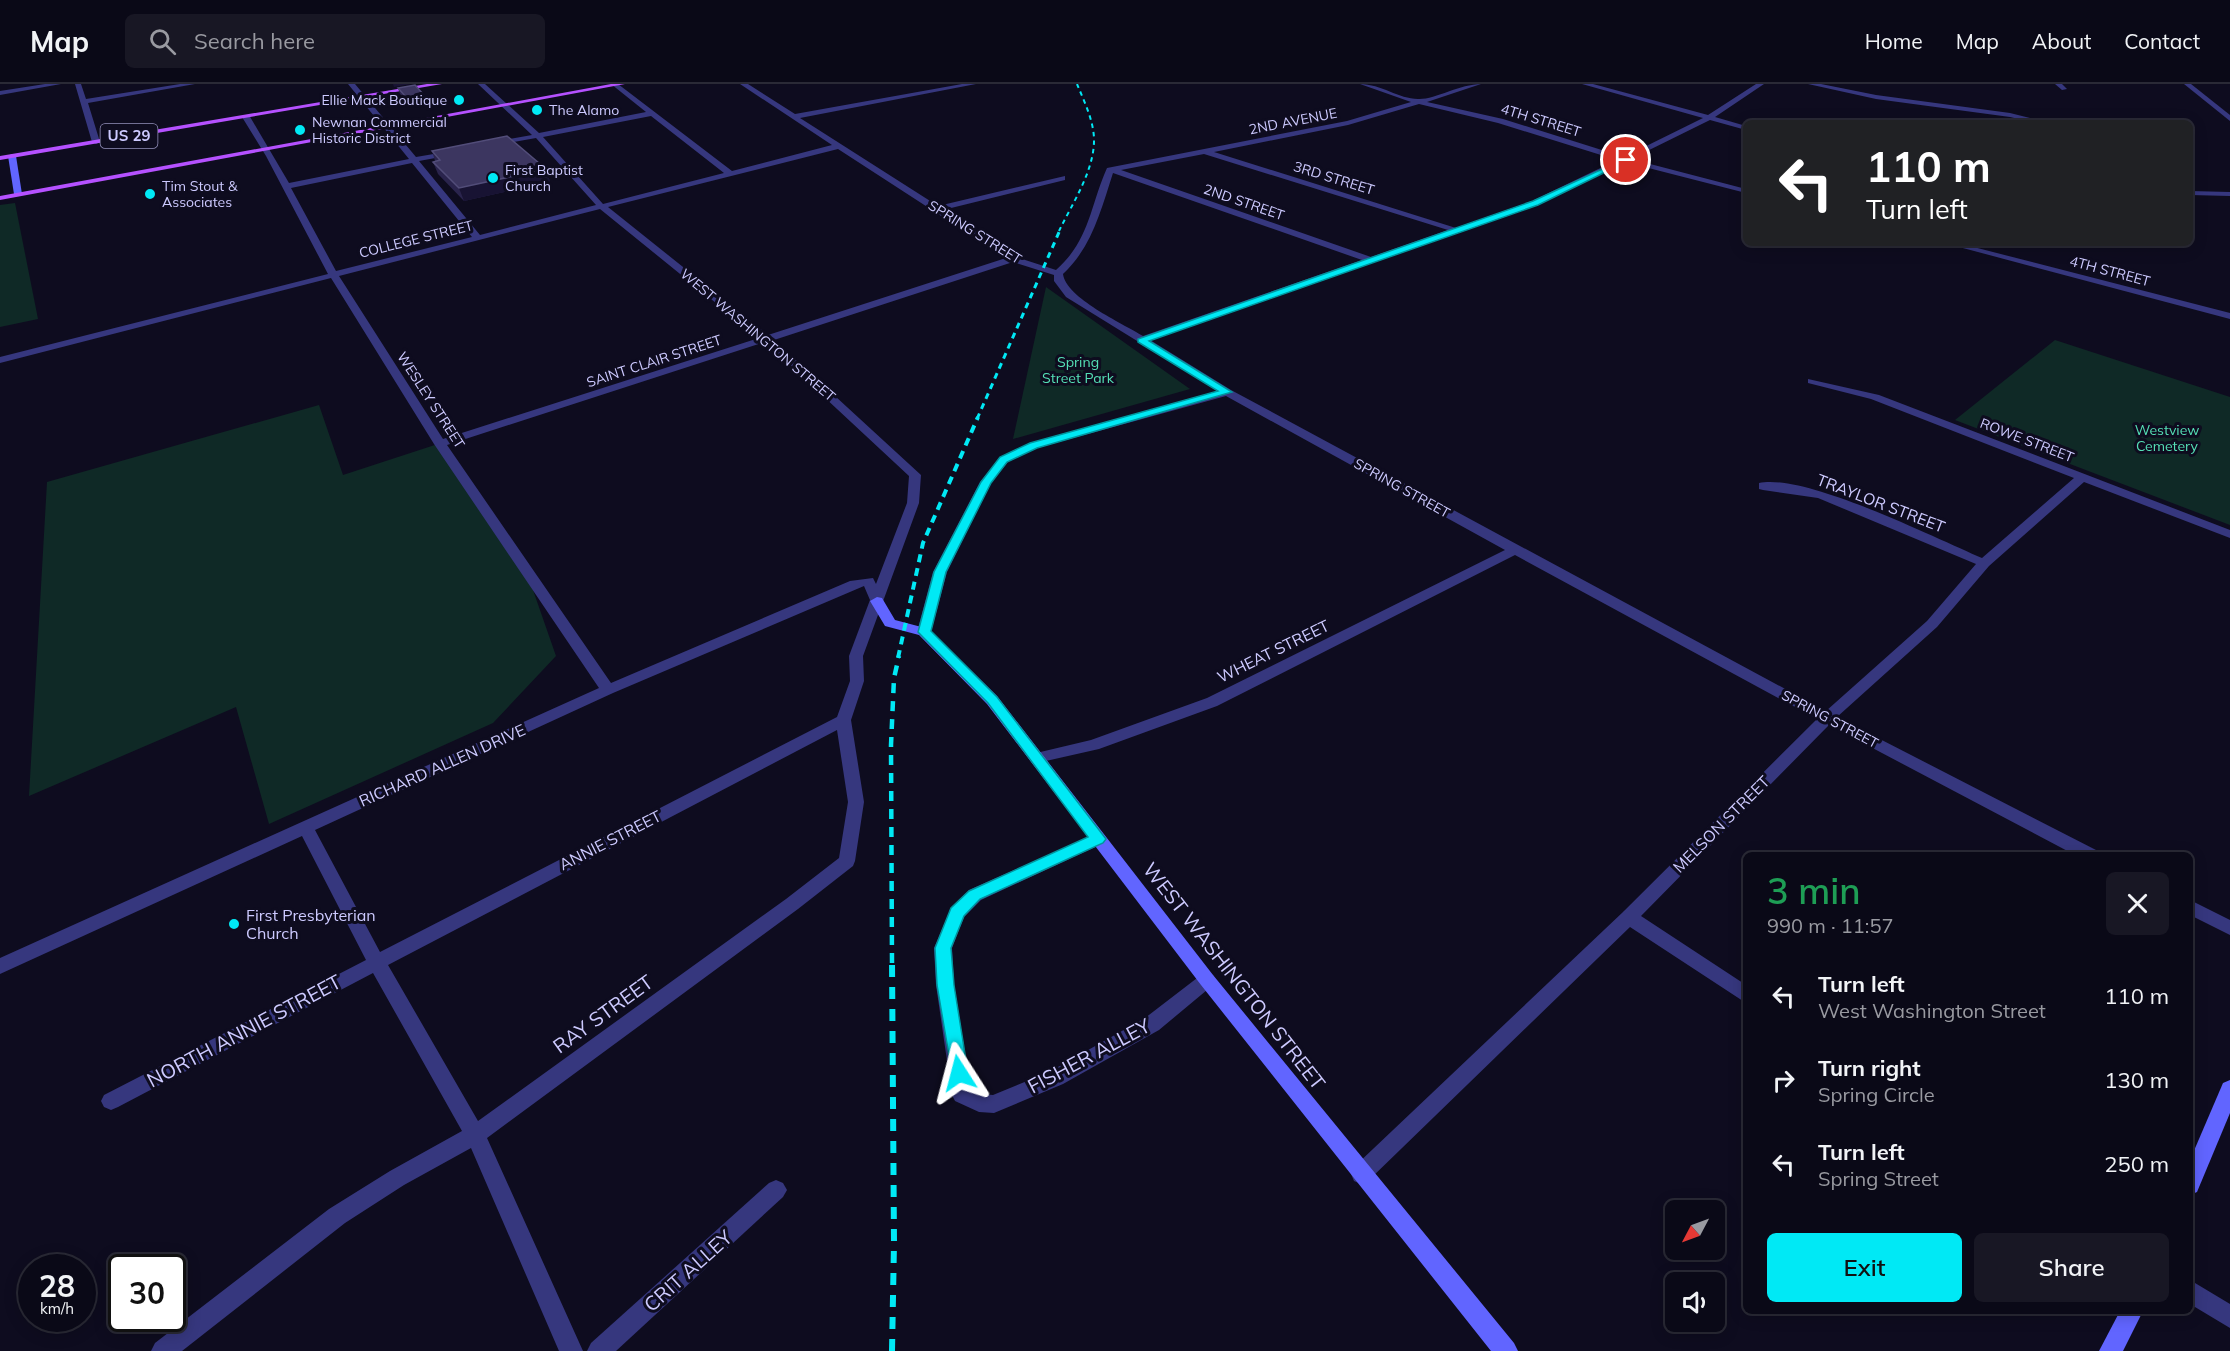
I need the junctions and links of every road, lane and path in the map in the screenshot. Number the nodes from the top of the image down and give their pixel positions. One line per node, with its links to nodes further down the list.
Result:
1 (58, 84): 18 (street)
2 (78, 84): 20 (street)
3 (192, 84): 20 (street)
4 (351, 84): 19 (street)
5 (439, 84): 19 (main road, US 29)
6 (480, 84): 22 (street, WEST WASHINGTON STREET)
7 (617, 84): 22 (main road, US 29); 23 (street)
8 (743, 84): 25 (street, SPRING STREET)
9 (973, 84): 17 (street)
10 (1363, 84): 21 (street, 4TH STREET)
11 (1478, 84): 21 (street, 2ND AVENUE)
12 (1585, 84): 26 (street)
13 (1761, 84): 26 (street)
14 (1811, 84): 27 (street)
15 (2187, 84): 28 (street)
16 (918, 87): 17 (street)
17 (927, 92): 25 (street)
18 (0, 93)
19 (361, 96): 24 (main road, US 29); 30 (street)
20 (83, 102): 32 (street)
21 (1419, 102): 37 (street, 2ND AVENUE); 41 (street, 4TH STREET)
22 (504, 106): 30 (main road, US 29); 31 (street, WEST WASHINGTON STREET)
23 (654, 113): 31 (street); 43 (street)
24 (246, 117): 32 (main road, US 29); 35 (street, WESLEY STREET)
25 (792, 117): 33 (street, SPRING STREET)
26 (1707, 119): 29 (street); 41 (street)
27 (2032, 120)
28 (2230, 120)
29 (1743, 127)
30 (387, 128): 35 (main road, US 29); 40 (street)
31 (538, 136): 34 (street); 51 (street, WEST WASHINGTON STREET)
32 (96, 142): 38 (main road, US 29)
33 (839, 146): 43 (street, COLLEGE STREET); 52 (street, SPRING STREET)
34 (480, 147)
35 (267, 149): 45 (street, WESLEY STREET); 48 (main road, US 29)
36 (469, 149): 40 (street)
37 (1204, 152): 42 (street, 2ND AVENUE); 53 (street, 3RD STREET)
38 (12, 156): 39 (main road, US 29); 48 (street)
39 (0, 158)
40 (412, 160): 45 (street); 54 (street)
41 (1626, 160): 46 (street, 4TH STREET); 53 (street)
42 (1110, 170): 57 (street, 2ND STREET); 58 (street)
43 (731, 174): 51 (street, COLLEGE STREET)
44 (1062, 178): 52 (street)
45 (288, 186): 59 (street, WESLEY STREET)
46 (1743, 190)
47 (2193, 193): 49 (street)
48 (18, 194): 50 (main road, US 29)
49 (2230, 194)
50 (0, 198)
51 (601, 206): 54 (street, COLLEGE STREET); 61 (street, WEST WASHINGTON STREET)
52 (937, 208): 56 (street, SPRING STREET)
53 (1455, 230): 57 (street)
54 (478, 238): 59 (street, COLLEGE STREET)
55 (1960, 246): 60 (street, 4TH STREET)
56 (1013, 259): 58 (street, SPRING STREET); 61 (street, SAINT CLAIR STREET)
57 (1370, 260): 62 (street)
58 (1058, 273): 62 (street, SPRING STREET)
59 (333, 274): 63 (street, COLLEGE STREET); 66 (street, WESLEY STREET)
60 (2230, 316)
61 (767, 339): 66 (street, SAINT CLAIR STREET); 72 (street, WEST WASHINGTON STREET)
62 (1141, 340): 65 (street, SPRING STREET)
63 (0, 360)
64 (1812, 381): 67 (street, ROWE STREET)
65 (1227, 392): 70 (street, SPRING STREET); 73 (street)
66 (440, 444): 74 (street, WESLEY STREET)
67 (2082, 477): 69 (street, ROWE STREET); 71 (street, MELSON STREET)
68 (1762, 486): 71 (street, TRAYLOR STREET)
69 (2230, 534)
70 (1515, 550): 75 (street, SPRING STREET); 77 (street, WHEAT STREET)
71 (1984, 563): 75 (street, MELSON STREET)
72 (877, 601): 73 (street); 74 (street, RICHARD ALLEN DRIVE); 76 (street, RAY STREET)
73 (924, 632): 77 (street, WEST WASHINGTON STREET)
74 (608, 690): 78 (street, RICHARD ALLEN DRIVE)
75 (1827, 718): 80 (street, SPRING STREET); 82 (street, MELSON STREET)
76 (843, 720): 84 (street, ANNIE STREET); 90 (street, RAY STREET)
77 (1037, 758): 79 (street, WEST WASHINGTON STREET)
78 (305, 827): 84 (street); 85 (street, RICHARD ALLEN DRIVE)
79 (1098, 839): 86 (street, WEST WASHINGTON STREET); 86 (street, FISHER ALLEY)
80 (2084, 852)
81 (2193, 909): 83 (street)
82 (1629, 916): 87 (street); 91 (street, MELSON STREET)
83 (2230, 928)
84 (376, 961): 89 (street, NORTH ANNIE STREET); 90 (street)
85 (0, 966)
86 (1207, 980): 91 (street, WEST WASHINGTON STREET)
87 (1743, 993)
88 (2230, 1089): 92 (street)
89 (111, 1101)
90 (475, 1135): 97 (street, RAY STREET); 98 (street)
91 (1361, 1174): 100 (street, WEST WASHINGTON STREET)
92 (2193, 1178)
93 (776, 1190): 99 (street, CRIT ALLEY)
94 (2193, 1293): 96 (street)
95 (2131, 1314): 101 (street)
96 (2230, 1317)
97 (163, 1351)
98 (572, 1351)
99 (599, 1351)
100 (1506, 1351)
101 (2111, 1351)

